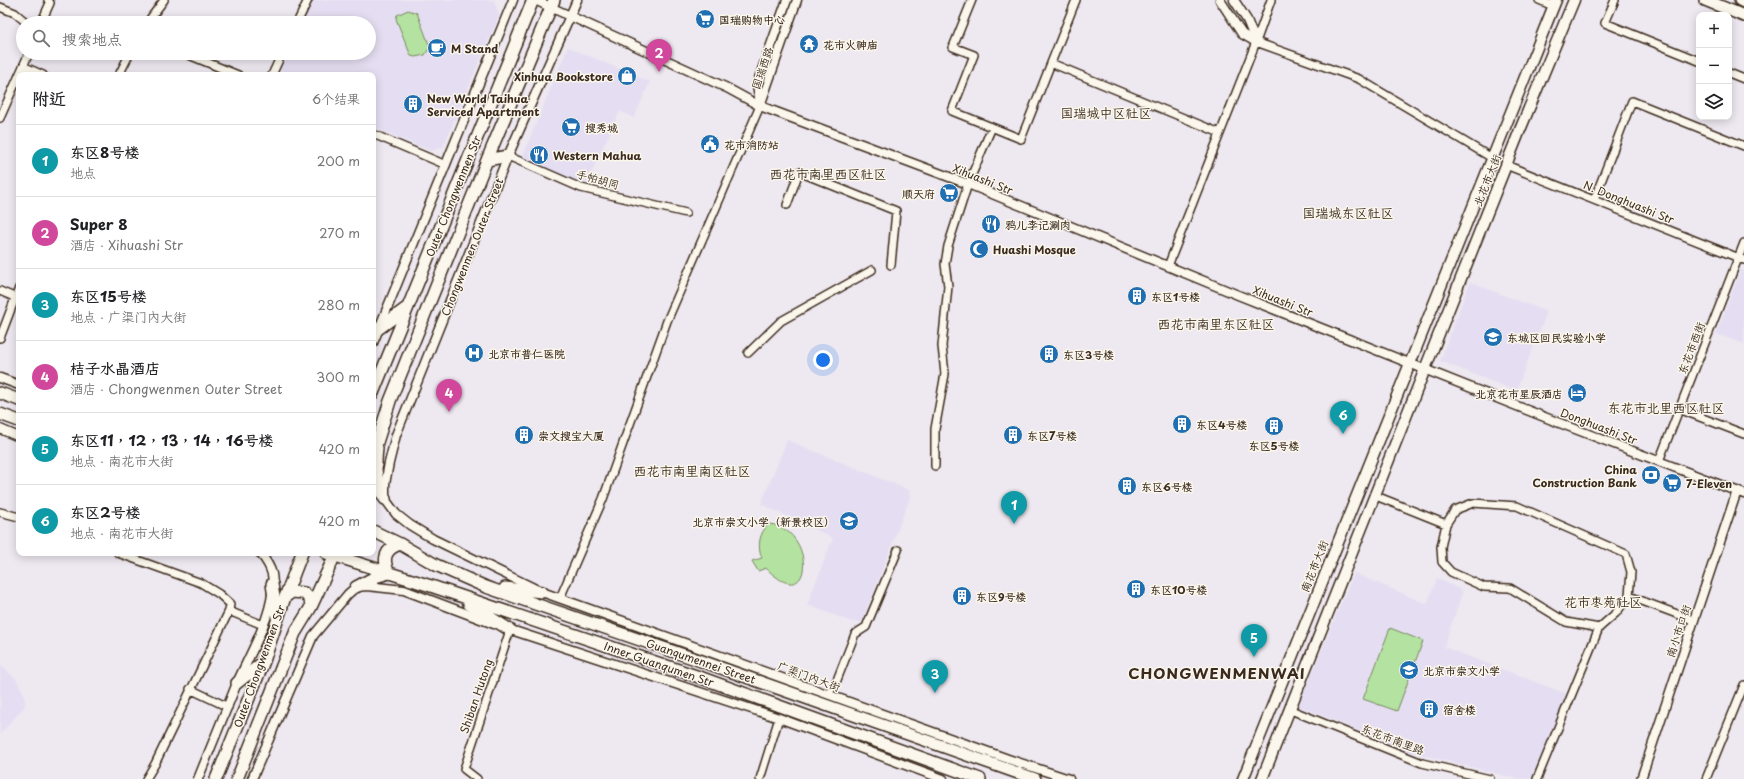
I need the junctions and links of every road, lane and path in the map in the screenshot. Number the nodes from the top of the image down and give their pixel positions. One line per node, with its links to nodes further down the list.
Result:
1 (48, 0): 24 (street)
2 (164, 0): 25 (street)
3 (308, 0): 26 (street)
4 (513, 0): 54 (street)
5 (534, 0): 21 (street, Xihuashi Str); 68 (main road, Outer Chongwenmen Str)
6 (577, 0): 28 (street, Chongwenmen Outer Street)
7 (786, 0): 45 (street, 国瑞西路)
8 (797, 0): 45 (street, 国瑞西路)
9 (972, 0): 47 (street)
10 (1076, 0): 35 (street)
11 (1220, 0): 29 (street)
12 (1234, 0): 29 (street)
13 (1271, 0): 29 (street)
14 (1539, 0): 20 (street)
15 (1574, 0): 55 (main road, 北花市大街)
16 (1615, 0): 34 (street)
17 (1704, 0): 27 (main road)
18 (1740, 0): 19 (main road)
19 (1744, 2)
20 (1554, 3): 52 (main road, 北花市大街)
21 (553, 4): 28 (street, Xihuashi Str); 53 (main road, Chongwenmen Outer Street)
22 (0, 7): 23 (street)
23 (19, 16)
24 (44, 16)
25 (152, 16)
26 (300, 16)
27 (1744, 16)
28 (570, 17): 45 (street, Xihuashi Str); 51 (street, Chongwenmen Outer Street)
29 (1256, 42): 48 (street); 52 (street)
30 (25, 60): 36 (street)
31 (126, 60): 39 (street)
32 (201, 60): 40 (street)
33 (279, 60): 41 (street)
34 (1696, 60)
35 (1051, 63): 47 (street); 48 (street)
36 (23, 66): 37 (street); 38 (street)
37 (20, 72)
38 (36, 72)
39 (120, 72)
40 (231, 72)
41 (273, 72)
42 (1732, 74): 43 (street)
43 (1744, 79)
44 (16, 81): 46 (street)
45 (760, 106): 56 (street, Xihuashi Str); 114 (street)
46 (0, 116)
47 (992, 127): 56 (street)
48 (1220, 133): 63 (street)
49 (376, 135): 54 (street)
50 (1744, 146): 57 (street)
51 (508, 156): 53 (main road); 59 (street, 手帕胡同); 94 (street, Chongwenmen Outer Street)
52 (1492, 158): 73 (main road, 北花市大街)
53 (487, 160): 86 (main road, Chongwenmen Outer Street)
54 (446, 165): 69 (street)
55 (1506, 165): 57 (street, N. Donghuashi Str); 74 (main road, 北花市大街)
56 (968, 184): 63 (street, Xihuashi Str); 90 (street)
57 (1594, 200): 61 (street, N. Donghuashi Str)
58 (787, 206): 62 (street)
59 (686, 212)
60 (1744, 243): 61 (street, 东花市西街)
61 (1741, 259): 80 (street, 东花市西街)
62 (891, 265)
63 (1168, 266): 73 (street, Xihuashi Str)
64 (872, 270): 72 (street)
65 (0, 292): 66 (street)
66 (16, 298)
67 (16, 300): 71 (street)
68 (408, 307): 69 (main road); 77 (main road, Outer Chongwenmen Str)
69 (378, 329): 70 (street)
70 (376, 335)
71 (0, 338)
72 (748, 353)
73 (1410, 363): 74 (street, Xihuashi Str); 141 (main road, 南花市大街)
74 (1425, 369): 89 (street, Donghuashi Str); 93 (main road)
75 (0, 378): 76 (street)
76 (16, 384)
77 (376, 385)
78 (0, 393): 79 (main road)
79 (16, 399)
80 (1679, 409): 84 (street); 89 (street, 东花市西街)
81 (0, 414): 82 (main road)
82 (16, 420)
83 (0, 429): 85 (street)
84 (1744, 434)
85 (16, 436)
86 (378, 440): 87 (main road, Chongwenmen Outer Street); 88 (main road)
87 (376, 446)
88 (376, 456)
89 (1660, 461): 92 (street, Donghuashi Str)
90 (935, 466)
91 (376, 472): 94 (main road)
92 (1740, 493): 118 (street, 南小市口街)
93 (1376, 496): 97 (street); 128 (main road)
94 (385, 499): 110 (street, 广渠门内大街)
95 (0, 512): 96 (street)
96 (16, 516)
97 (1446, 524): 112 (street); 120 (street)
98 (376, 532): 99 (main road, Guanqumennei Street)
99 (400, 544): 106 (main road); 108 (main road, Guanqumennei Street)
100 (898, 550): 126 (street)
101 (127, 556): 116 (street)
102 (262, 556): 107 (street)
103 (301, 556): 113 (main road, Outer Chongwenmen Str)
104 (331, 556): 115 (main road)
105 (338, 556): 106 (main road, Inner Guanqumen Str)
106 (389, 573): 109 (main road); 111 (main road, Inner Guanqumen Str)
107 (272, 584): 117 (main road); 119 (street)
108 (486, 586): 110 (main road); 139 (main road, Guanqumennei Street)
109 (356, 588): 121 (street); 134 (street)
110 (542, 592): 114 (street, 广渠门内大街)
111 (455, 595): 121 (main road); 138 (main road, Inner Guanqumen Str)
112 (1629, 596): 118 (street); 120 (street)
113 (285, 597): 115 (main road); 117 (main road, Outer Chongwenmen Str)
114 (560, 598): 126 (street, 广渠门内大街)
115 (311, 606): 133 (main road)
116 (229, 611): 119 (street); 125 (street)
117 (278, 620): 122 (main road, Outer Chongwenmen Str)
118 (1693, 620): 145 (street, 南小市口街)
119 (263, 625): 123 (street)
120 (1599, 628): 144 (street)
121 (510, 630): 129 (street); 135 (street, Shiban Hutong)
122 (264, 661): 123 (main road); 132 (main road, Outer Chongwenmen Str)
123 (237, 683): 127 (street)
124 (1744, 685): 146 (street)
125 (190, 689): 127 (street); 130 (street)
126 (828, 694): 140 (street, 广渠门内大街)
127 (228, 706): 131 (street)
128 (1291, 710): 142 (main road); 143 (street, 东花市南里路)
129 (779, 718): 136 (street); 137 (street)
130 (146, 779)
131 (198, 779)
132 (216, 779)
133 (236, 779)
134 (252, 779)
135 (477, 779)
136 (760, 779)
137 (943, 779)
138 (980, 779)
139 (1035, 779)
140 (1069, 779)
141 (1243, 779)
142 (1262, 779)
143 (1490, 779)
144 (1537, 779)
145 (1641, 779)
146 (1706, 779)

